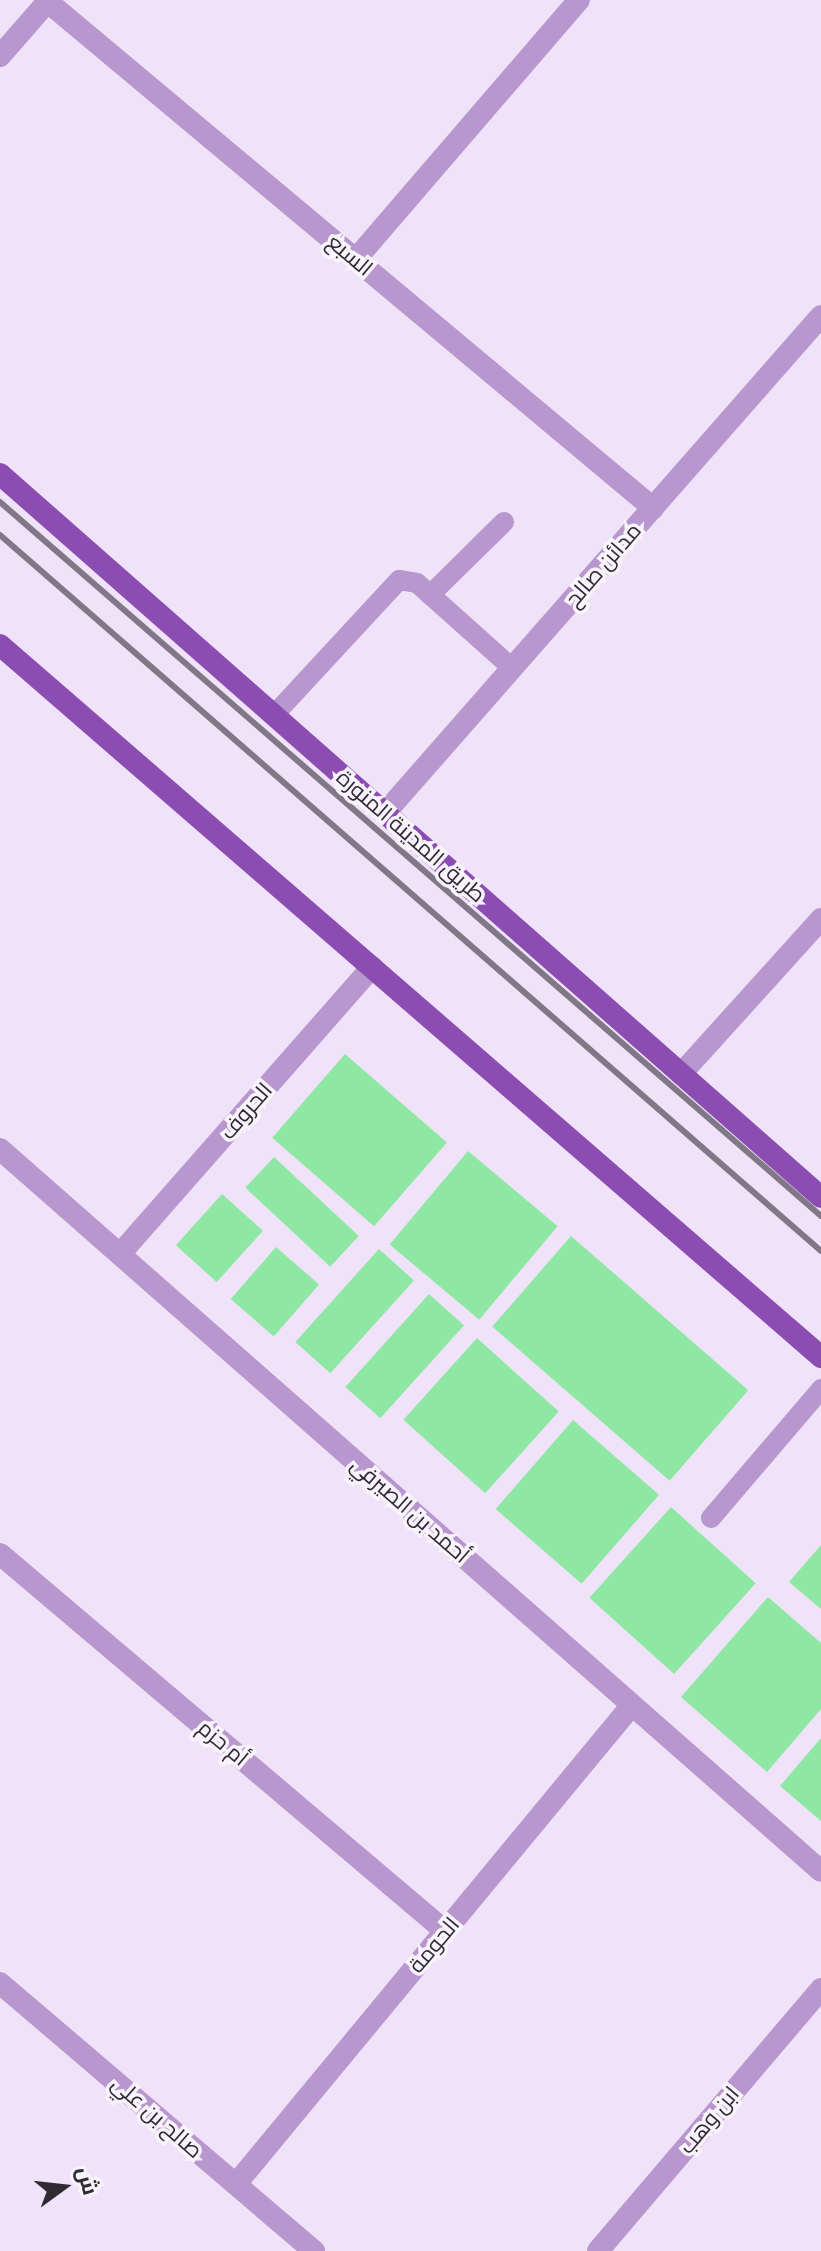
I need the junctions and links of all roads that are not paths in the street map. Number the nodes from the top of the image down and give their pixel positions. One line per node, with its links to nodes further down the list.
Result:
1 (579, 0): 4 (street)
2 (48, 1): 3 (street); 4 (street, السبع)
3 (0, 56)
4 (356, 259): 7 (street, السبع)
5 (821, 316): 7 (street, مدائن صالح)
6 (0, 474): 12 (main road, طريق المدينة المنورة)
7 (653, 508): 11 (street, مدائن صالح)
8 (504, 522): 9 (lane)
9 (430, 595): 11 (lane); 12 (lane)
10 (0, 645): 15 (main road)
11 (512, 668): 13 (street, مدائن صالح)
12 (274, 715): 13 (main road, طريق المدينة المنورة)
13 (385, 813): 16 (main road, طريق المدينة المنورة)
14 (821, 919): 16 (street)
15 (372, 967): 19 (street, الحروف); 20 (main road)
16 (681, 1074): 18 (main road, طريق المدينة المنورة)
17 (0, 1149): 19 (street, أحمد بن الصيرفي)
18 (821, 1197)
19 (120, 1254): 24 (street, أحمد بن الصيرفي)
20 (821, 1357)
21 (821, 1389): 22 (lane)
22 (711, 1518)
23 (0, 1554): 26 (street, أم حزم)
24 (632, 1705): 25 (street, أحمد بن الصيرفي); 26 (street, الحومة)
25 (821, 1871)
26 (445, 1931): 29 (street, الحومة)
27 (0, 1983): 29 (street, صالح بن علي)
28 (821, 1989): 31 (street, ابن وهب)
29 (236, 2184): 30 (street, صالح بن علي)
30 (314, 2251)
31 (598, 2251)

